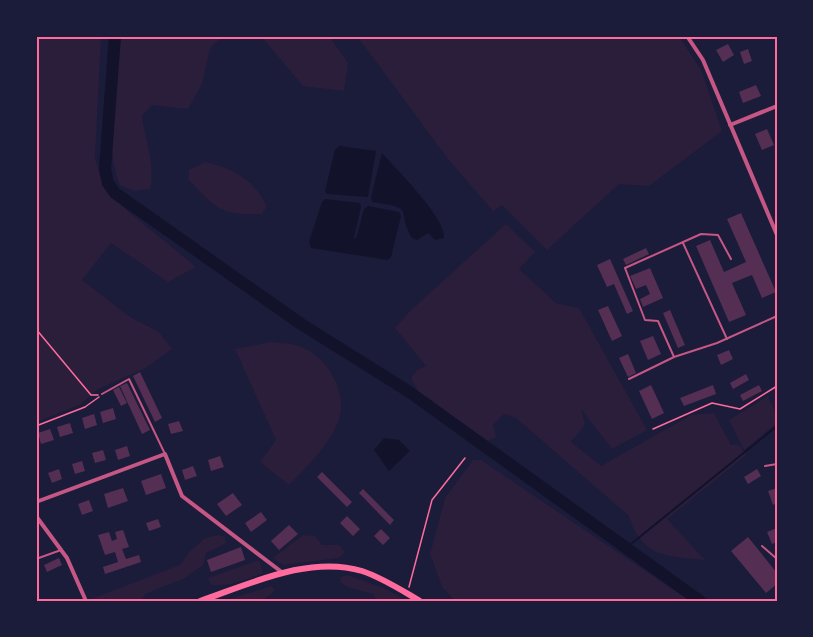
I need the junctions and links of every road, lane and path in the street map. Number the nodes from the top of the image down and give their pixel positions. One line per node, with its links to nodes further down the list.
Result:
1 (687, 36): 3 (street)
2 (777, 106): 3 (street)
3 (730, 125): 4 (street)
4 (777, 235)
5 (683, 242): 6 (lane); 9 (lane); 10 (lane)
6 (731, 259)
7 (777, 316): 9 (lane)
8 (36, 329): 13 (path)
9 (727, 339): 10 (lane)
10 (674, 357): 11 (lane)
11 (629, 379)
12 (777, 386): 15 (path)
13 (102, 394): 14 (path); 16 (lane)
14 (36, 426)
15 (653, 429)
16 (165, 454): 20 (street); 26 (street)
17 (465, 458): 27 (path)
18 (777, 464): 19 (lane)
19 (765, 466)
20 (36, 502)
21 (36, 516): 23 (street)
22 (762, 546): 25 (lane)
23 (61, 550): 24 (lane); 28 (street)
24 (36, 559)
25 (777, 559)
26 (283, 574): 27 (main road); 29 (main road)
27 (407, 593): 30 (main road)
28 (86, 601)
29 (200, 601)
30 (420, 601)

